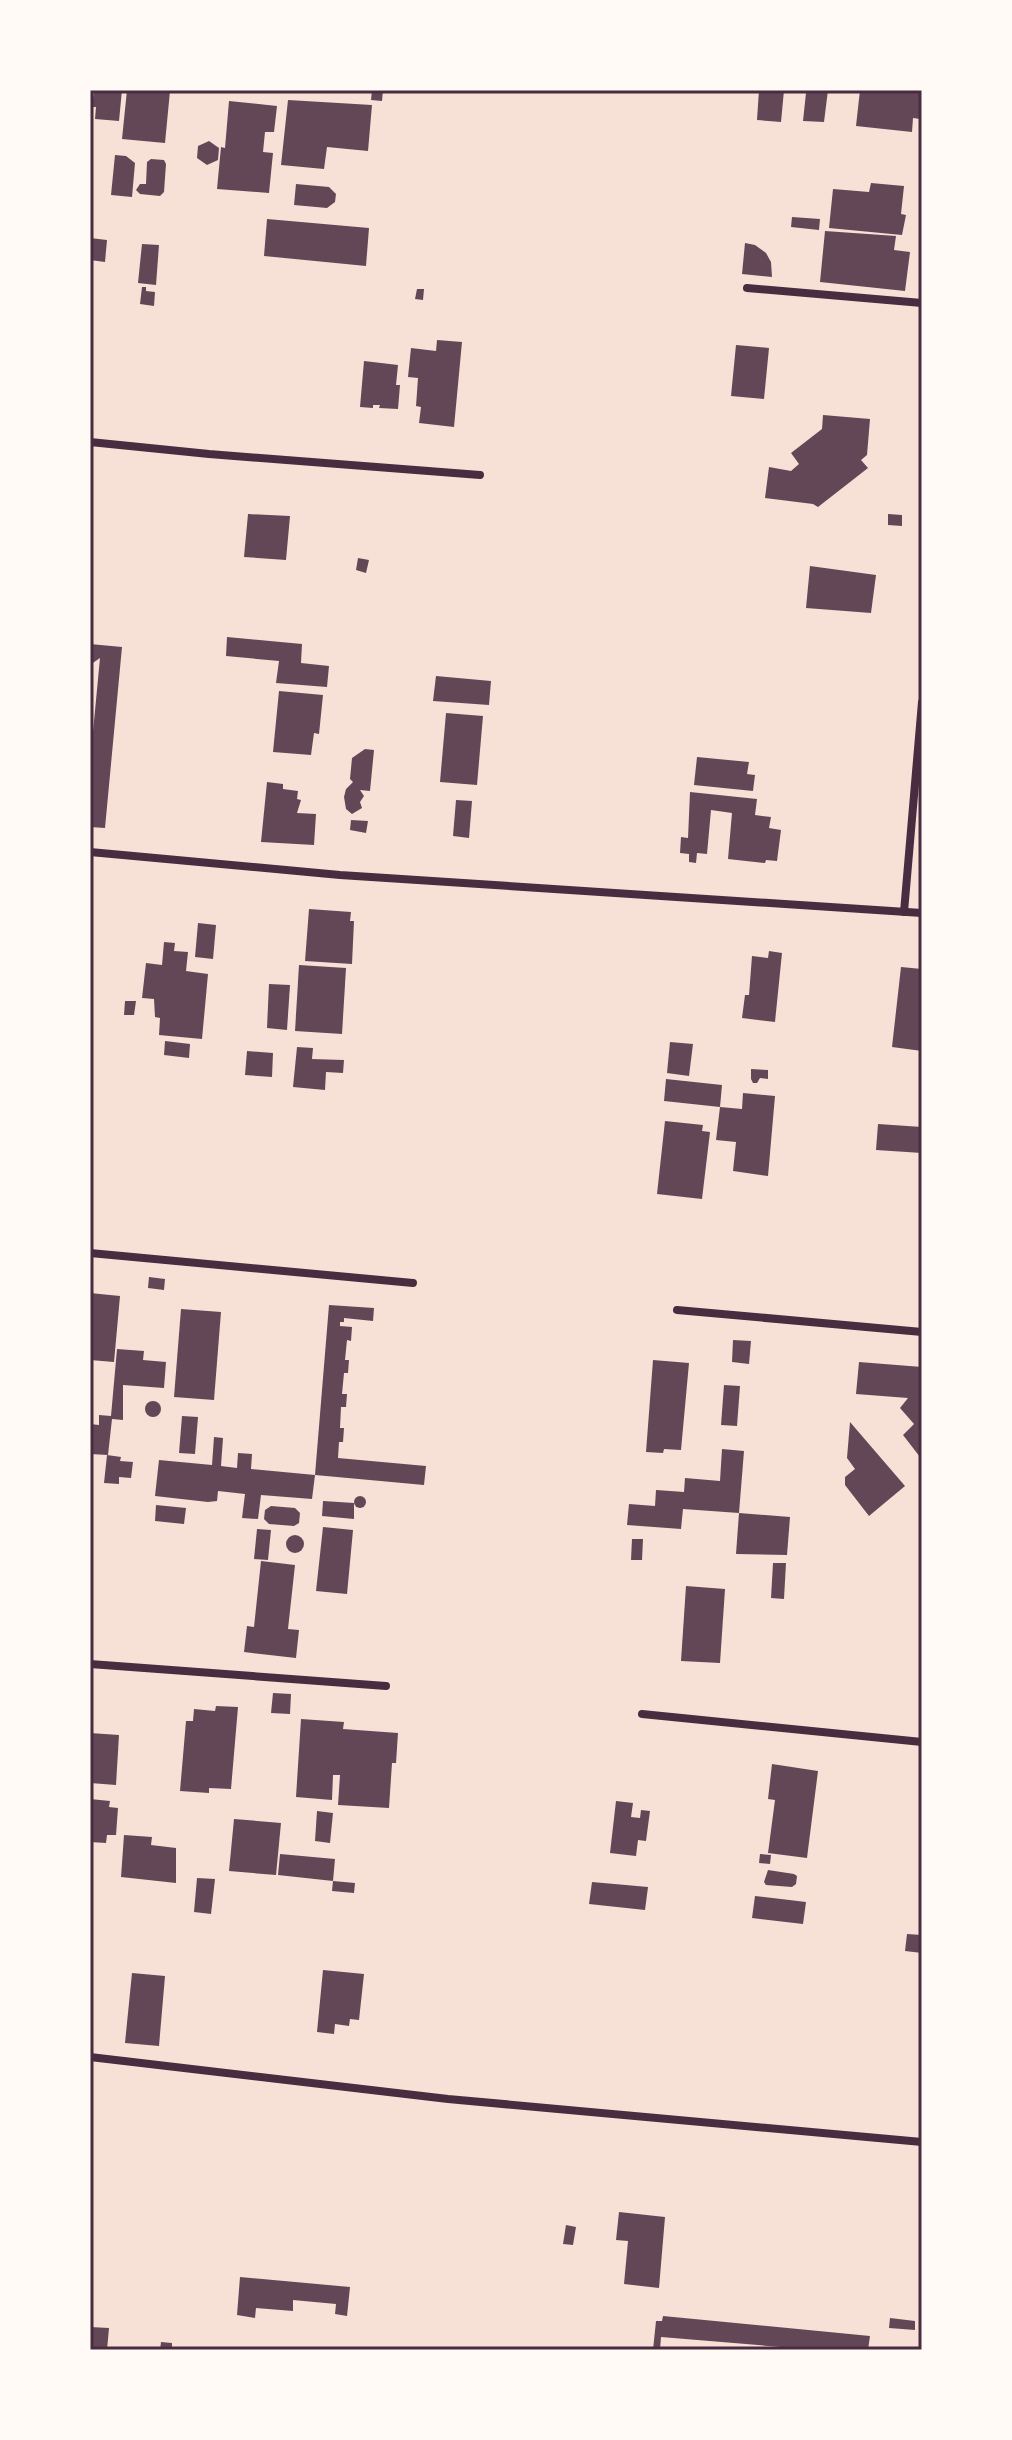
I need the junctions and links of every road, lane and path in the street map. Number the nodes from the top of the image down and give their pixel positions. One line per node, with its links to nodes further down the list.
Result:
1 (747, 288): 2 (street)
2 (922, 303)
3 (90, 442): 4 (street)
4 (480, 475)
5 (922, 702): 7 (street)
6 (90, 852): 7 (street)
7 (904, 912): 8 (street)
8 (922, 913)
9 (90, 1253): 10 (street)
10 (413, 1283)
11 (677, 1310): 12 (street)
12 (922, 1332)
13 (90, 1664): 14 (street)
14 (386, 1686)
15 (642, 1714): 16 (street)
16 (922, 1742)
17 (90, 2057): 18 (street)
18 (922, 2142)

